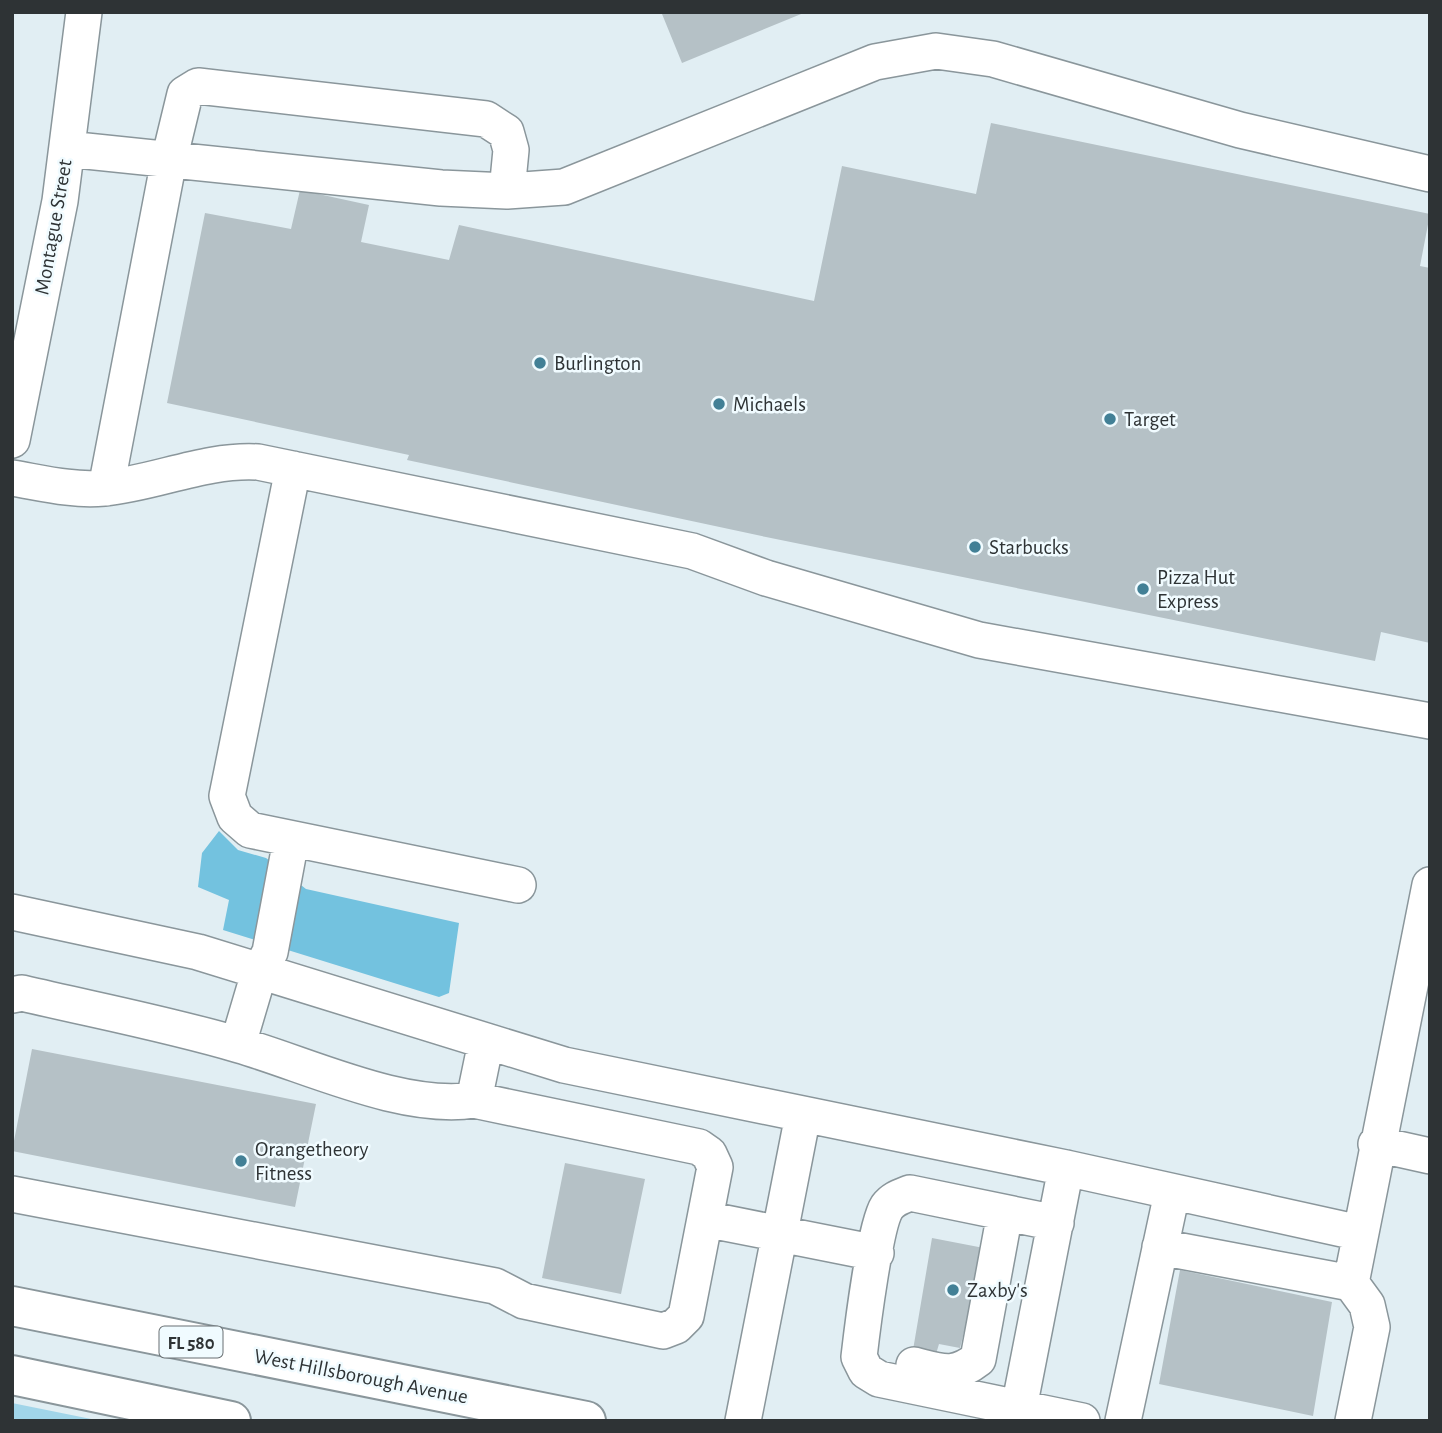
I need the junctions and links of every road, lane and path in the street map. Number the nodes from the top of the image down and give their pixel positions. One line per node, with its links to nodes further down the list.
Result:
1 (85, 12): 2 (street, Montague Street)
2 (67, 149): 3 (street); 6 (street, Montague Street)
3 (169, 160): 5 (street); 5 (street); 9 (street)
4 (1430, 174): 5 (street)
5 (507, 191)
6 (12, 440)
7 (293, 469): 9 (street); 10 (street); 11 (street)
8 (12, 478): 9 (street)
9 (106, 488)
10 (1430, 721)
11 (289, 850): 12 (street); 15 (street)
12 (518, 885)
13 (1430, 885): 21 (street)
14 (12, 912): 15 (street)
15 (265, 963): 17 (street); 18 (street)
16 (12, 995): 18 (street)
17 (486, 1042): 19 (street); 20 (street)
18 (238, 1044): 19 (street)
19 (474, 1100): 27 (street)
20 (803, 1115): 23 (street); 29 (street)
21 (1376, 1144): 22 (street); 30 (street)
22 (1430, 1156)
23 (1066, 1168): 24 (street); 28 (street)
24 (1172, 1193): 30 (street); 31 (street)
25 (12, 1194): 27 (street)
26 (1005, 1213): 28 (street); 32 (street); 35 (street)
27 (705, 1219): 29 (street)
28 (1056, 1223): 37 (street)
29 (780, 1233): 32 (street); 40 (street)
30 (1360, 1233): 33 (street)
31 (1160, 1247): 33 (street); 42 (street)
32 (876, 1253): 35 (street)
33 (1351, 1283): 43 (street)
34 (12, 1306): 39 (main road, West Hillsborough Avenue / FL 580)
35 (863, 1326): 37 (street)
36 (12, 1375): 38 (main road)
37 (1019, 1408): 41 (street)
38 (231, 1421)
39 (586, 1421)
40 (743, 1421)
41 (1082, 1421)
42 (1123, 1421)
43 (1353, 1421)

